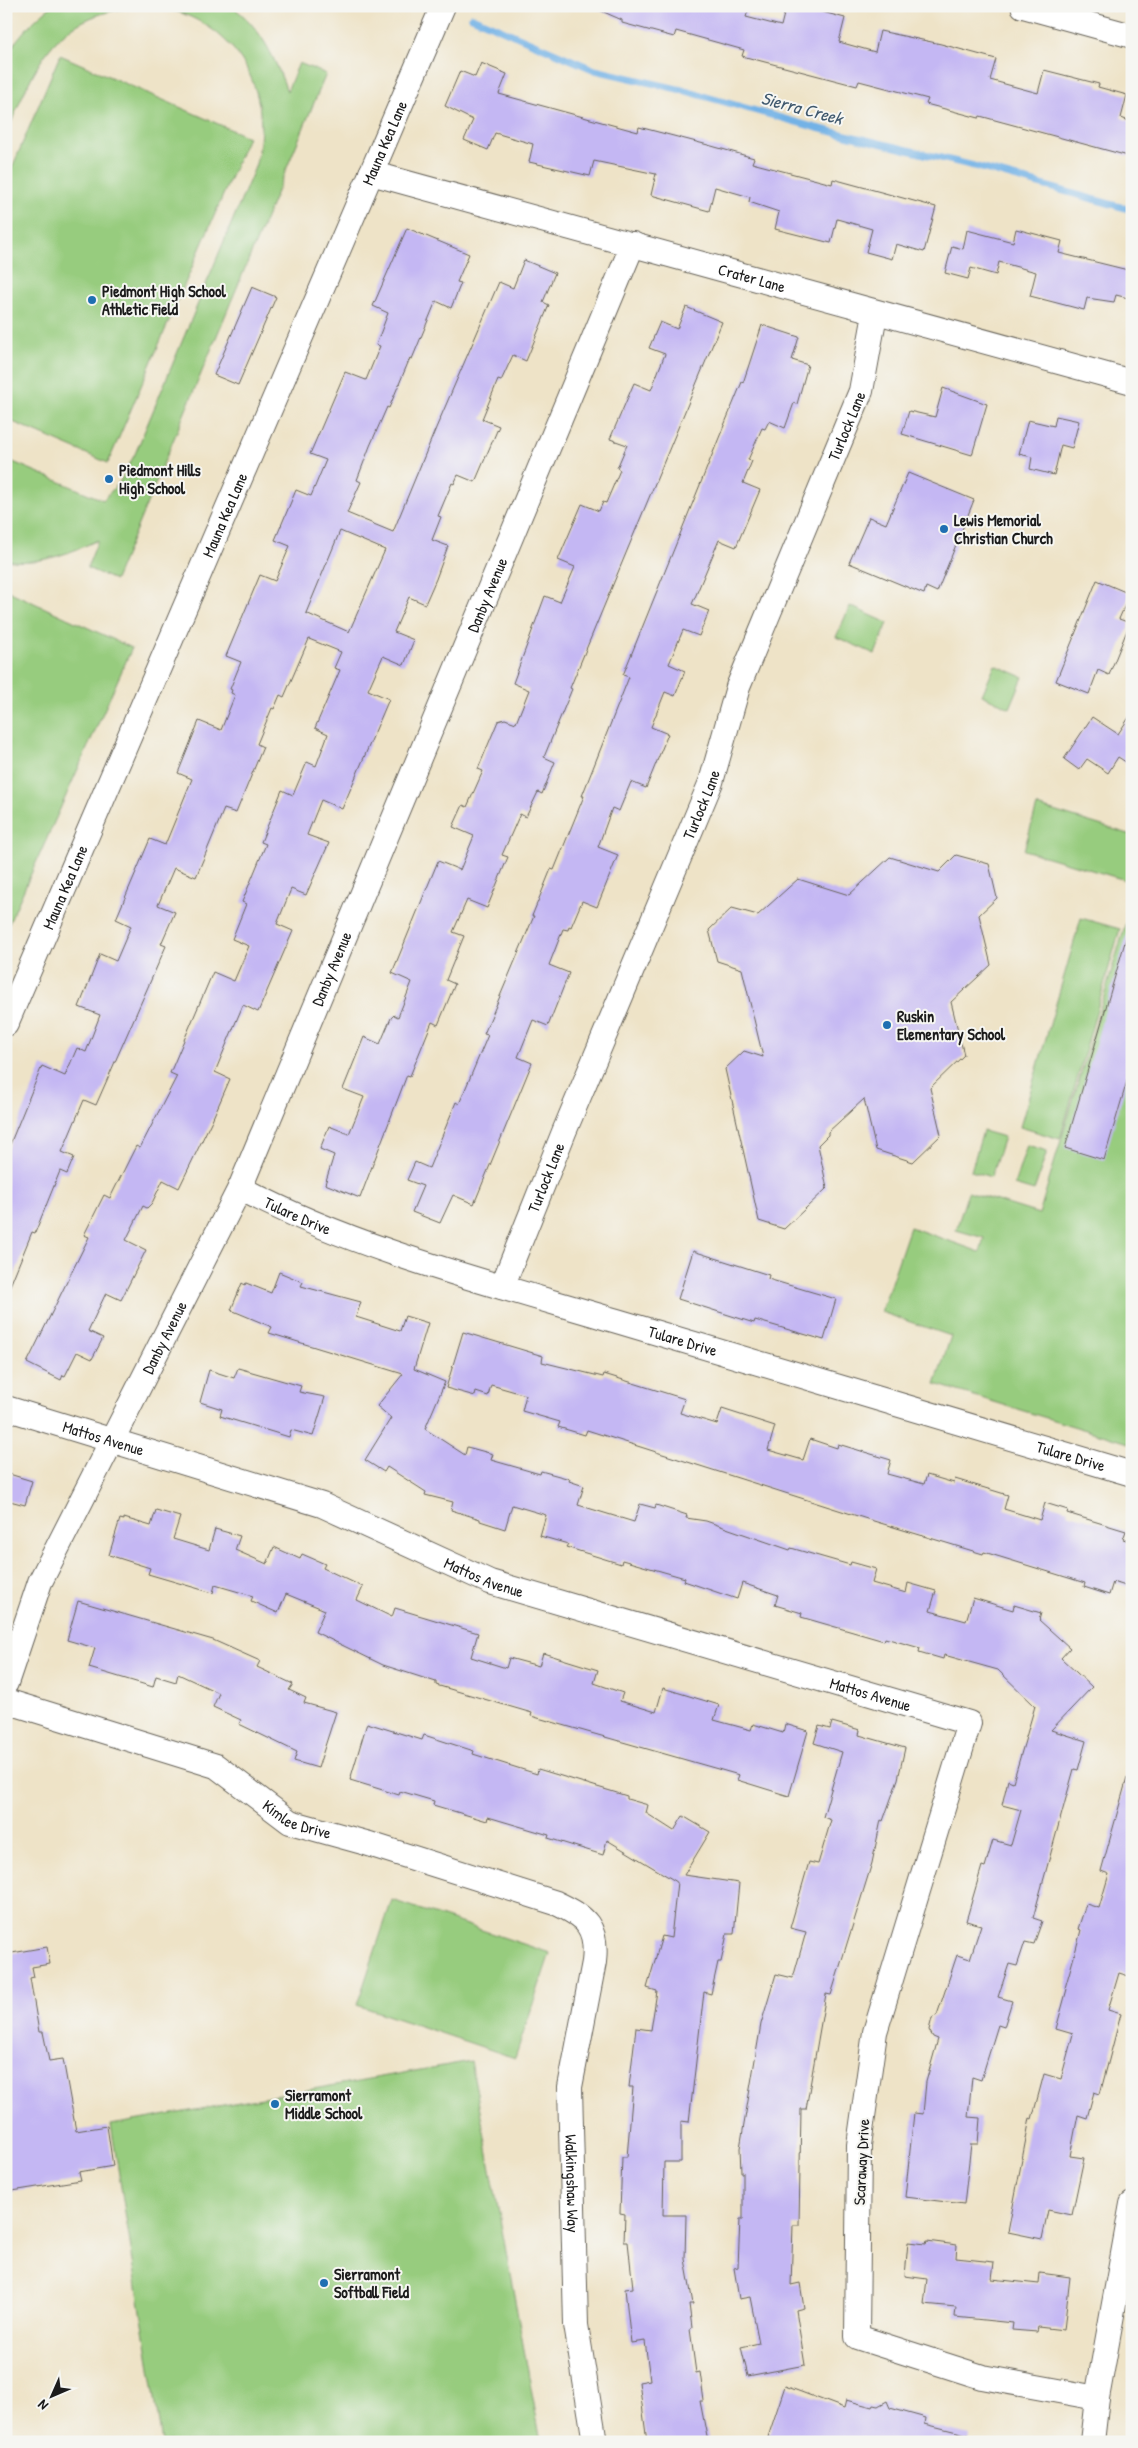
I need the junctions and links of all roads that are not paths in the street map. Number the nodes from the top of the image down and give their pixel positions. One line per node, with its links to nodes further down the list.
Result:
1 (442, 6): 4 (street, Mauna Kea Lane)
2 (1024, 6): 3 (street)
3 (1132, 36)
4 (372, 173): 5 (street, Crater Lane); 8 (street, Mauna Kea Lane)
5 (633, 244): 6 (street, Crater Lane); 9 (street, Danby Avenue)
6 (875, 314): 7 (street, Crater Lane); 10 (street, Turlock Lane)
7 (1132, 382)
8 (6, 1024)
9 (240, 1188): 10 (street, Tulare Drive); 12 (street, Danby Avenue)
10 (502, 1287): 13 (street, Tulare Drive)
11 (6, 1408): 12 (street, Mattos Avenue)
12 (111, 1441): 14 (street, Danby Avenue); 16 (street, Mattos Avenue)
13 (1132, 1474)
14 (6, 1683)
15 (6, 1701): 17 (street, Kimlee Drive)
16 (969, 1723): 19 (street, Scaraway Drive)
17 (591, 1928): 20 (street, Walkingshaw Way)
18 (1132, 2204): 19 (street)
19 (1097, 2398): 21 (street)
20 (595, 2442)
21 (1092, 2442)

